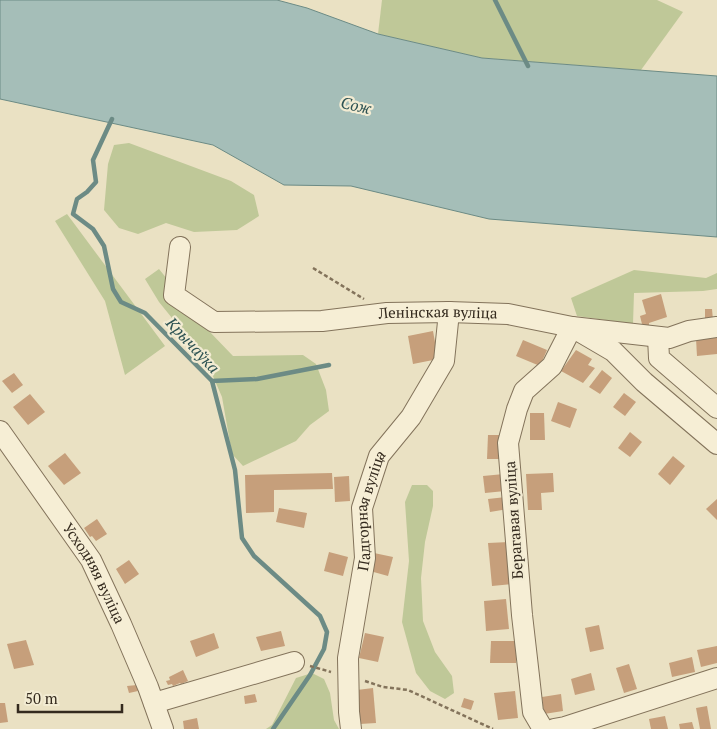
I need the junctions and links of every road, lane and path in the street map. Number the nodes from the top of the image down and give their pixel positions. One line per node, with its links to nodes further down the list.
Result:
1 (180, 247): 4 (street, Ленінская вуліца)
2 (313, 268): 4 (path)
3 (449, 312): 4 (street, Ленінская вуліца); 5 (street, Ленінская вуліца); 12 (street, Падгорная вуліца)
4 (387, 313)
5 (572, 327): 7 (street); 10 (street, Ленінская вуліца); 18 (street, Берагавая вуліца)
6 (717, 327): 7 (street)
7 (658, 337): 8 (street)
8 (717, 408)
9 (0, 430): 14 (street, Усходняя вуліца)
10 (717, 444)
11 (294, 662): 12 (path); 14 (street)
12 (340, 674): 16 (street, Падгорная вуліца); 17 (path)
13 (717, 678): 19 (street)
14 (154, 703): 15 (street, Усходняя вуліца)
15 (163, 729)
16 (351, 729)
17 (493, 729)
18 (543, 729)
19 (554, 729)

